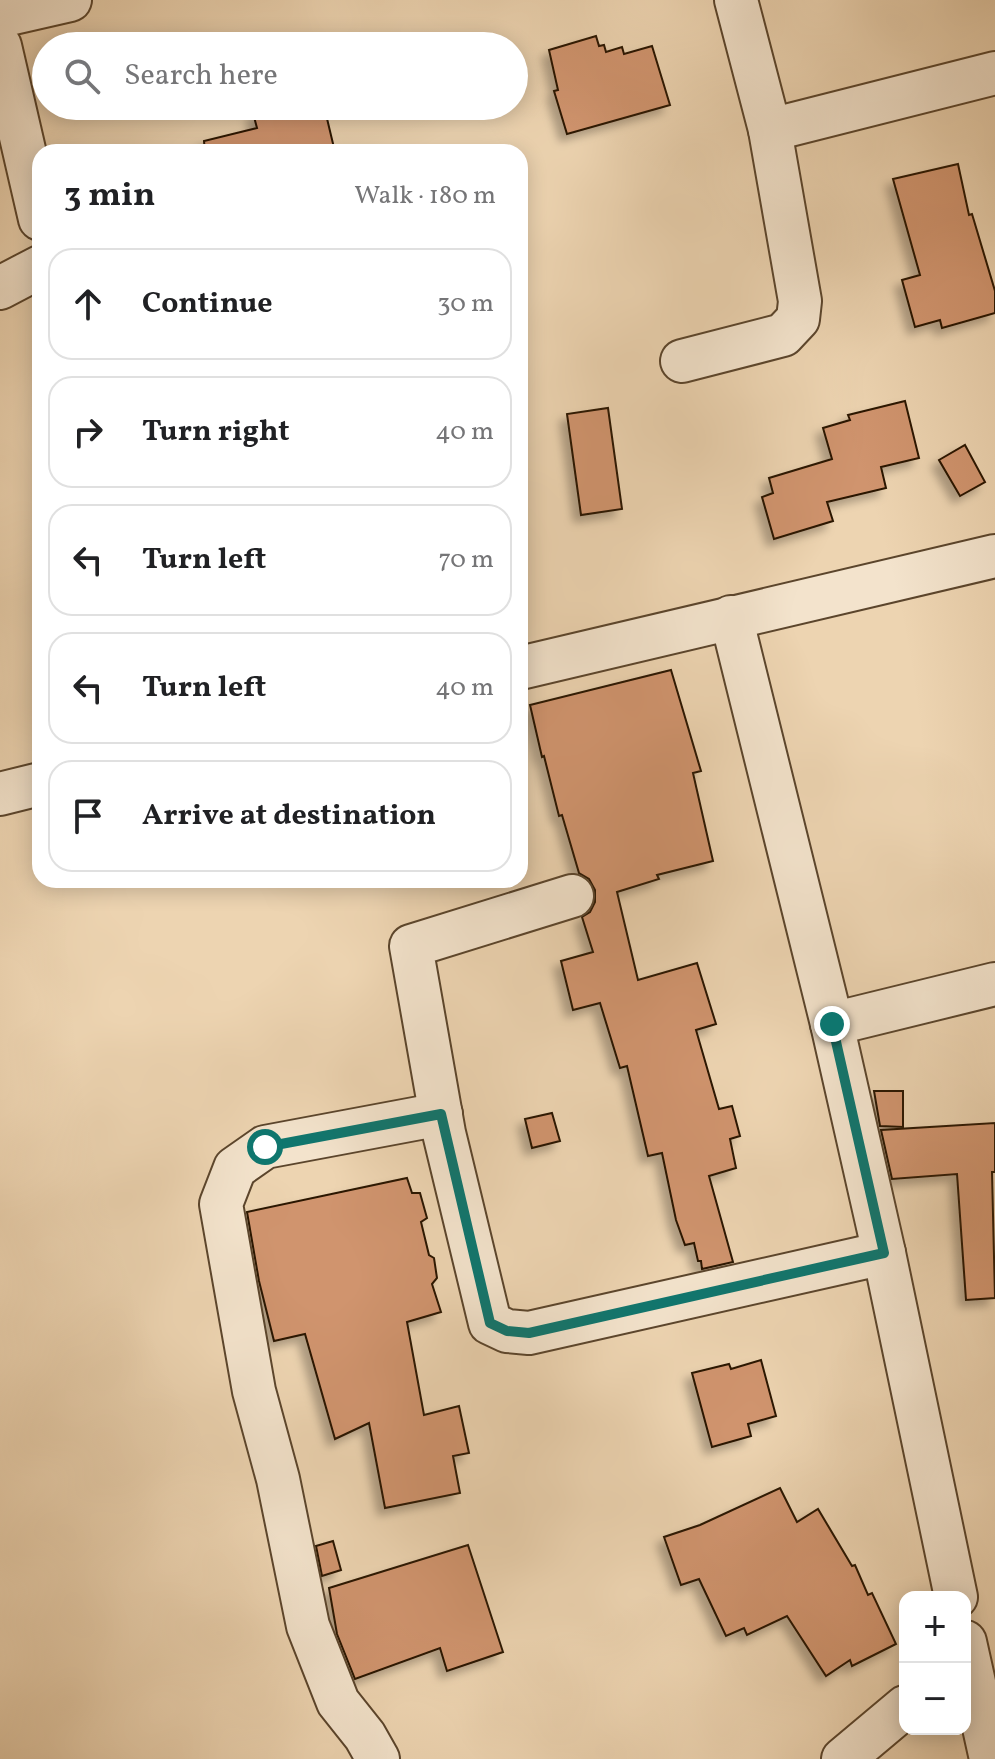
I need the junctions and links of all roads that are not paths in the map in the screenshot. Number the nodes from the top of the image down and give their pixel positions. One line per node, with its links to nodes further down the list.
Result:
1 (70, 0): 3 (street)
2 (736, 0): 6 (street)
3 (0, 16)
4 (0, 46): 7 (street)
5 (995, 73): 6 (street)
6 (770, 130): 10 (street)
7 (32, 184)
8 (32, 271): 9 (street)
9 (0, 288)
10 (682, 361)
11 (995, 556): 12 (street)
12 (731, 617): 13 (street); 18 (street)
13 (528, 666)
14 (32, 786): 15 (street)
15 (0, 794)
16 (572, 896): 19 (street)
17 (995, 984): 18 (street)
18 (832, 1024): 20 (street)
19 (441, 1114): 20 (street); 24 (street)
20 (884, 1253): 21 (street)
21 (955, 1591)
22 (973, 1646): 26 (street)
23 (899, 1712): 25 (street)
24 (378, 1759)
25 (843, 1759)
26 (991, 1759)

